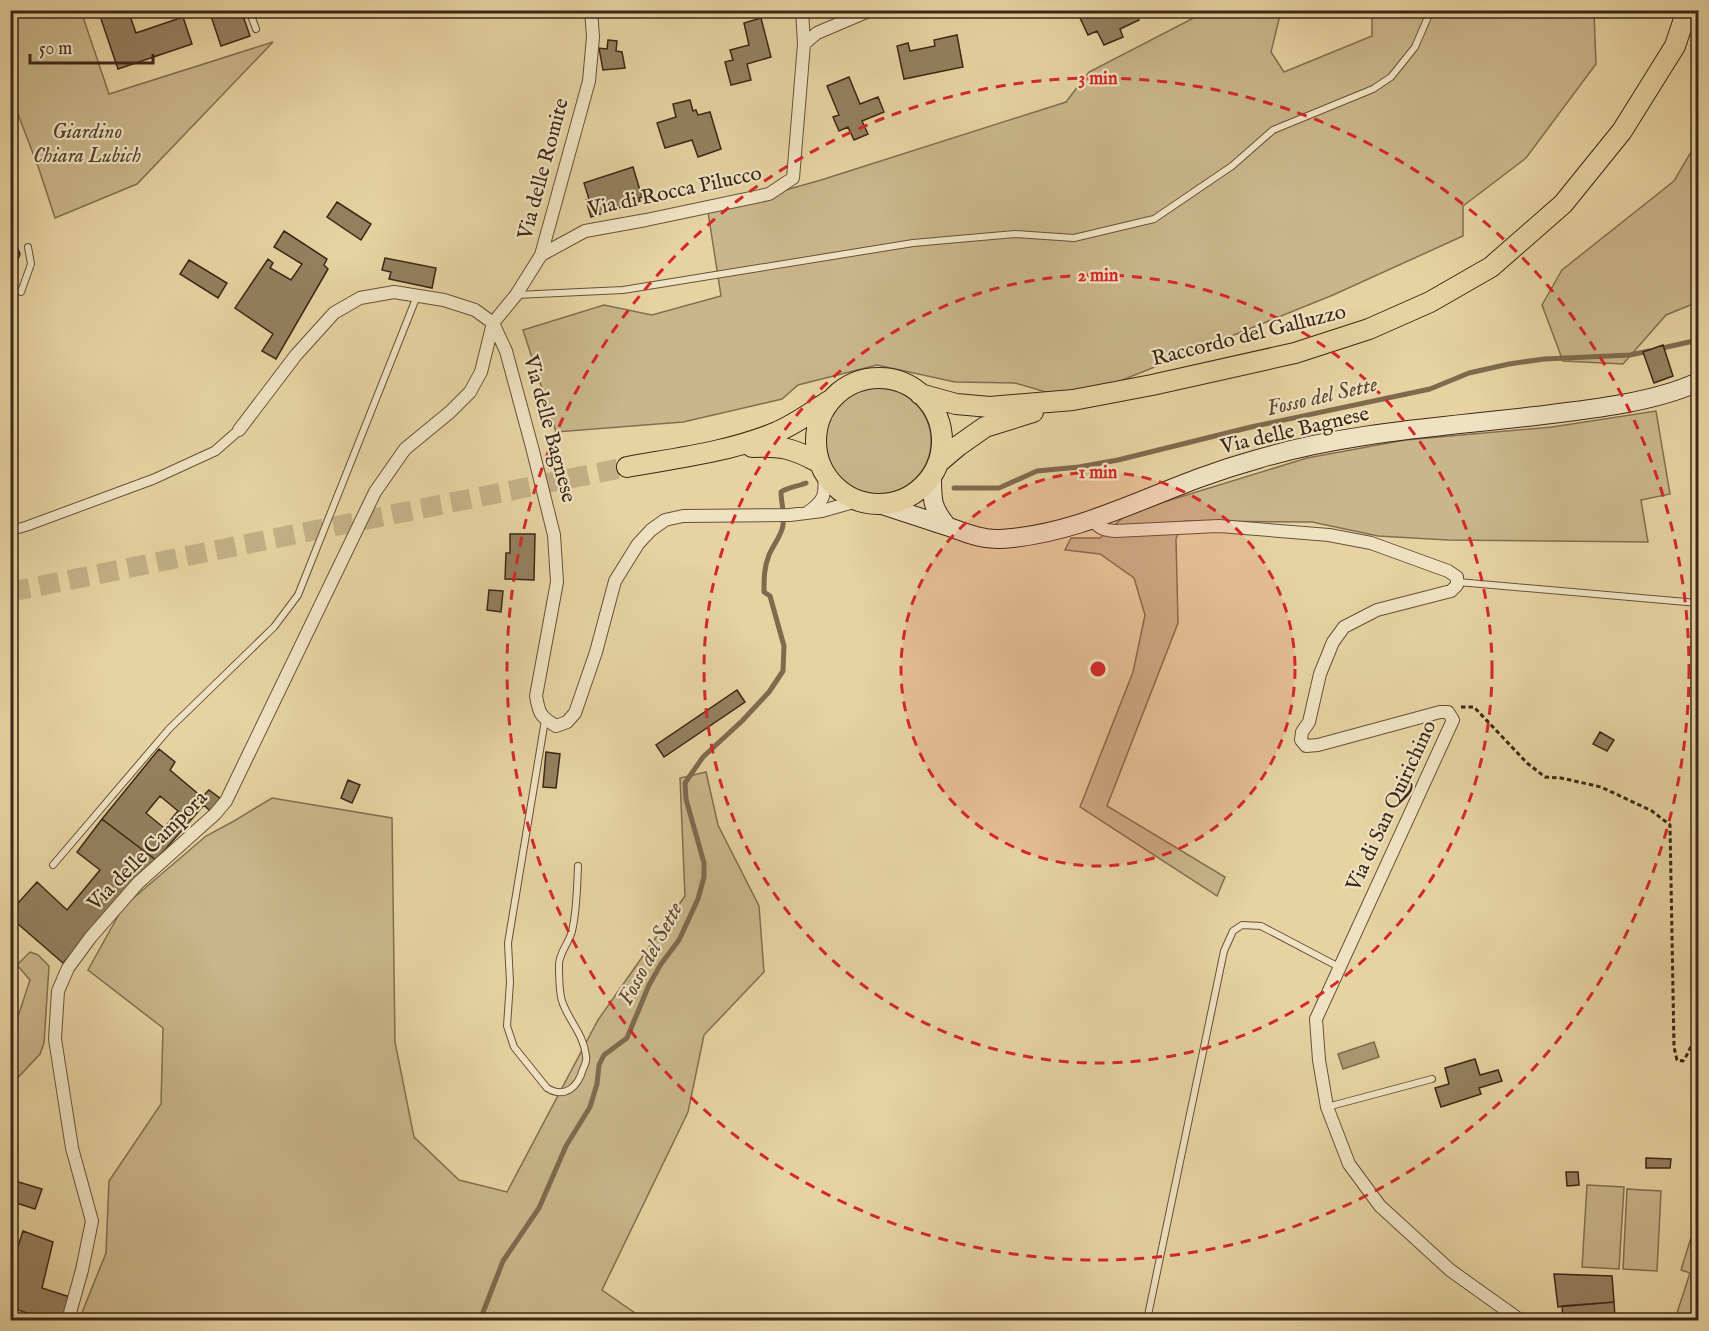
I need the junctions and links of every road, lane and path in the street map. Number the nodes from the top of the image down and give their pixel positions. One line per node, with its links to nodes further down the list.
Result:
1 (144, 10): 2 (path)
2 (158, 10)
3 (249, 10): 9 (lane)
4 (591, 10): 12 (street, Via delle Romite)
5 (802, 10): 10 (street, Via di Rocca Pilucco)
6 (871, 10): 10 (street)
7 (1431, 10): 14 (lane)
8 (1687, 10): 20 (main road, Raccordo del Galluzzo)
9 (256, 29)
10 (804, 44): 12 (street, Via di Rocca Pilucco)
11 (28, 247): 13 (lane)
12 (541, 255): 14 (street, Via delle Romite)
13 (21, 292)
14 (516, 295): 16 (street, Via delle Romite)
15 (417, 296): 16 (street); 21 (street); 36 (lane)
16 (493, 323): 35 (street, Via delle Bagnese); 42 (street, Via delle Campora)
17 (1698, 382): 29 (main road, Via delle Bagnese)
18 (920, 394): 19 (main road); 20 (main road, Raccordo del Galluzzo); 25 (main road)
19 (831, 399): 22 (main road); 24 (main road)
20 (1072, 400): 25 (main road, Raccordo del Galluzzo)
21 (239, 430): 31 (street)
22 (735, 447): 23 (main road); 24 (main road)
23 (627, 467)
24 (821, 468): 26 (main road); 28 (street)
25 (935, 470): 27 (main road); 30 (main road)
26 (857, 501): 27 (main road); 28 (street)
27 (879, 504): 30 (main road, Via delle Bagnese)
28 (807, 513): 35 (street)
29 (1093, 520): 30 (main road, Via delle Bagnese); 32 (street)
30 (947, 526)
31 (10, 531)
32 (1458, 582): 33 (lane); 34 (street, Via di San Quirichino)
33 (1698, 603)
34 (1448, 712): 38 (street, Via di San Quirichino); 39 (path)
35 (545, 720): 37 (lane)
36 (53, 865)
37 (578, 866)
38 (1339, 967): 41 (street, Via di San Quirichino); 43 (lane)
39 (1698, 1018)
40 (1432, 1079): 41 (lane)
41 (1327, 1107): 44 (street, Via di San Quirichino)
42 (68, 1320)
43 (1147, 1320)
44 (1521, 1320)

